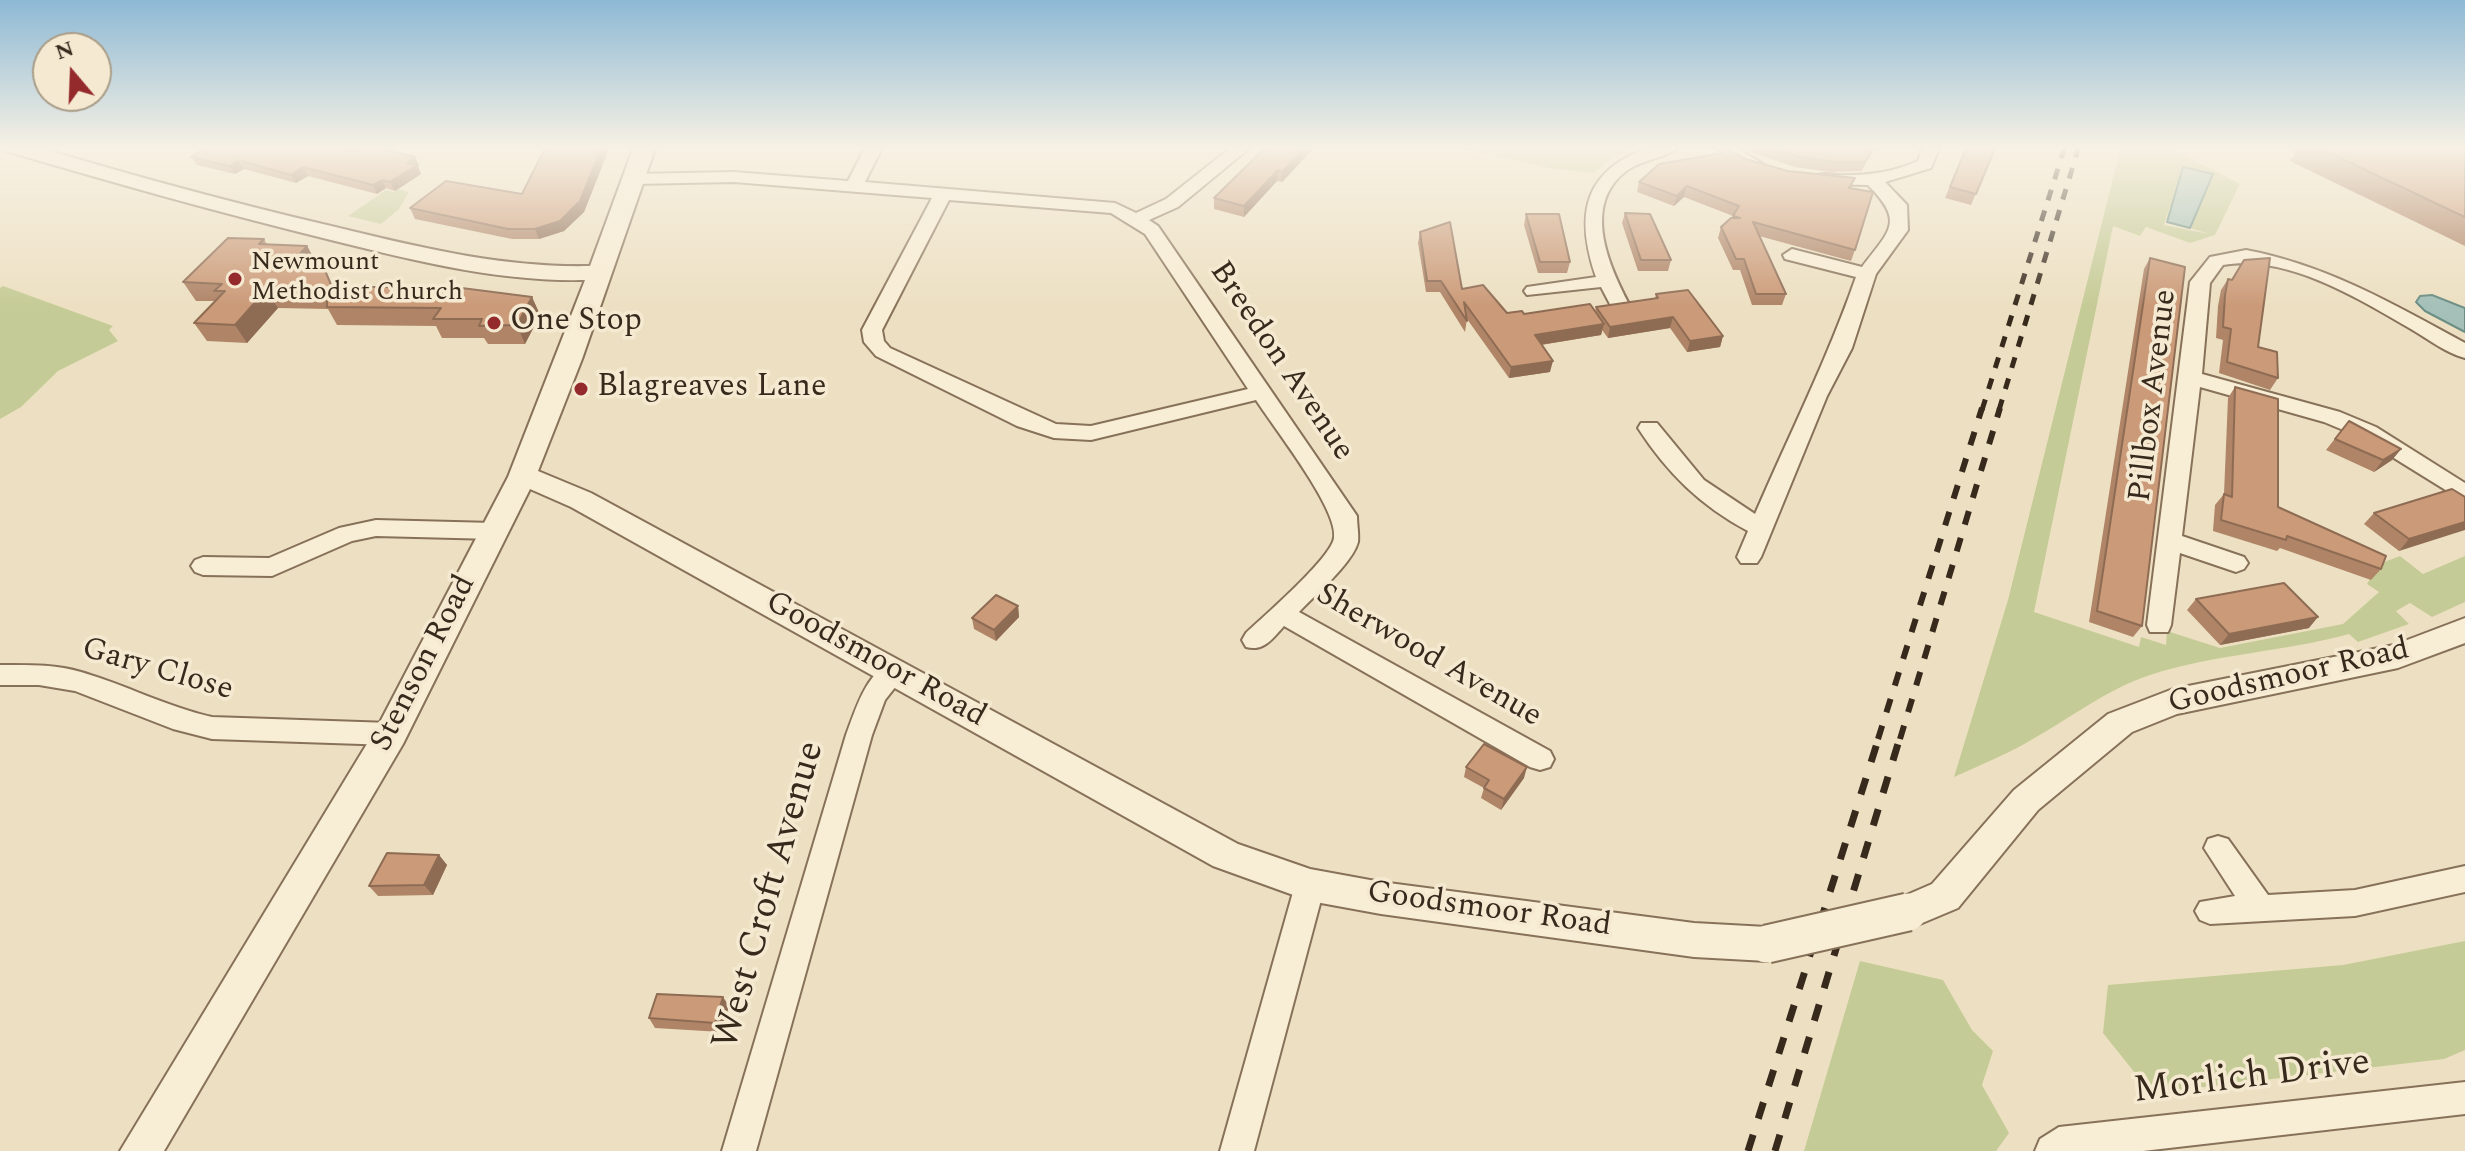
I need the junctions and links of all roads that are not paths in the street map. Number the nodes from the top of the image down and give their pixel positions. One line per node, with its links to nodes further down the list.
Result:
1 (193, 200): 10 (street)
2 (625, 200): 10 (street, Stenson Road)
3 (940, 200): 17 (street)
4 (1013, 200): 8 (street, Breedon Avenue)
5 (1176, 200): 8 (street)
6 (1594, 200): 12 (street)
7 (1893, 200): 11 (street)
8 (1137, 219): 17 (street, Breedon Avenue)
9 (1792, 255): 11 (street)
10 (598, 273): 19 (street, Stenson Road)
11 (1867, 274): 21 (street)
12 (1606, 281): 13 (street); 14 (street)
13 (1534, 291)
14 (1619, 304)
15 (2465, 352): 16 (street, Pillbox Avenue)
16 (2191, 378): 20 (street); 23 (street, Pillbox Avenue)
17 (1262, 392): 27 (street, Breedon Avenue)
18 (1649, 428): 21 (street)
19 (522, 477): 22 (street, Stenson Road); 31 (street, Goodsmoor Road)
20 (2465, 494)
21 (1759, 526): 24 (street)
22 (494, 531): 26 (street); 33 (street, Stenson Road)
23 (2170, 541): 25 (street); 28 (street, Pillbox Avenue)
24 (1749, 557)
25 (2236, 563)
26 (203, 566)
27 (1283, 614): 30 (street, Breedon Avenue); 34 (street, Sherwood Avenue)
28 (2159, 625)
29 (2464, 631): 37 (street, Goodsmoor Road, bridge)
30 (1255, 640)
31 (895, 671): 37 (street, Goodsmoor Road); 42 (street, West Croft Avenue)
32 (0, 675): 33 (street, Gary Close)
33 (391, 734): 41 (street, Stenson Road)
34 (1540, 759)
35 (2218, 848): 38 (street)
36 (2465, 879): 38 (street)
37 (1310, 885): 43 (street)
38 (2261, 909): 39 (street)
39 (2210, 911)
40 (2465, 1098): 44 (street, Morlich Drive)
41 (141, 1151)
42 (739, 1151)
43 (1237, 1151)
44 (2052, 1151)

